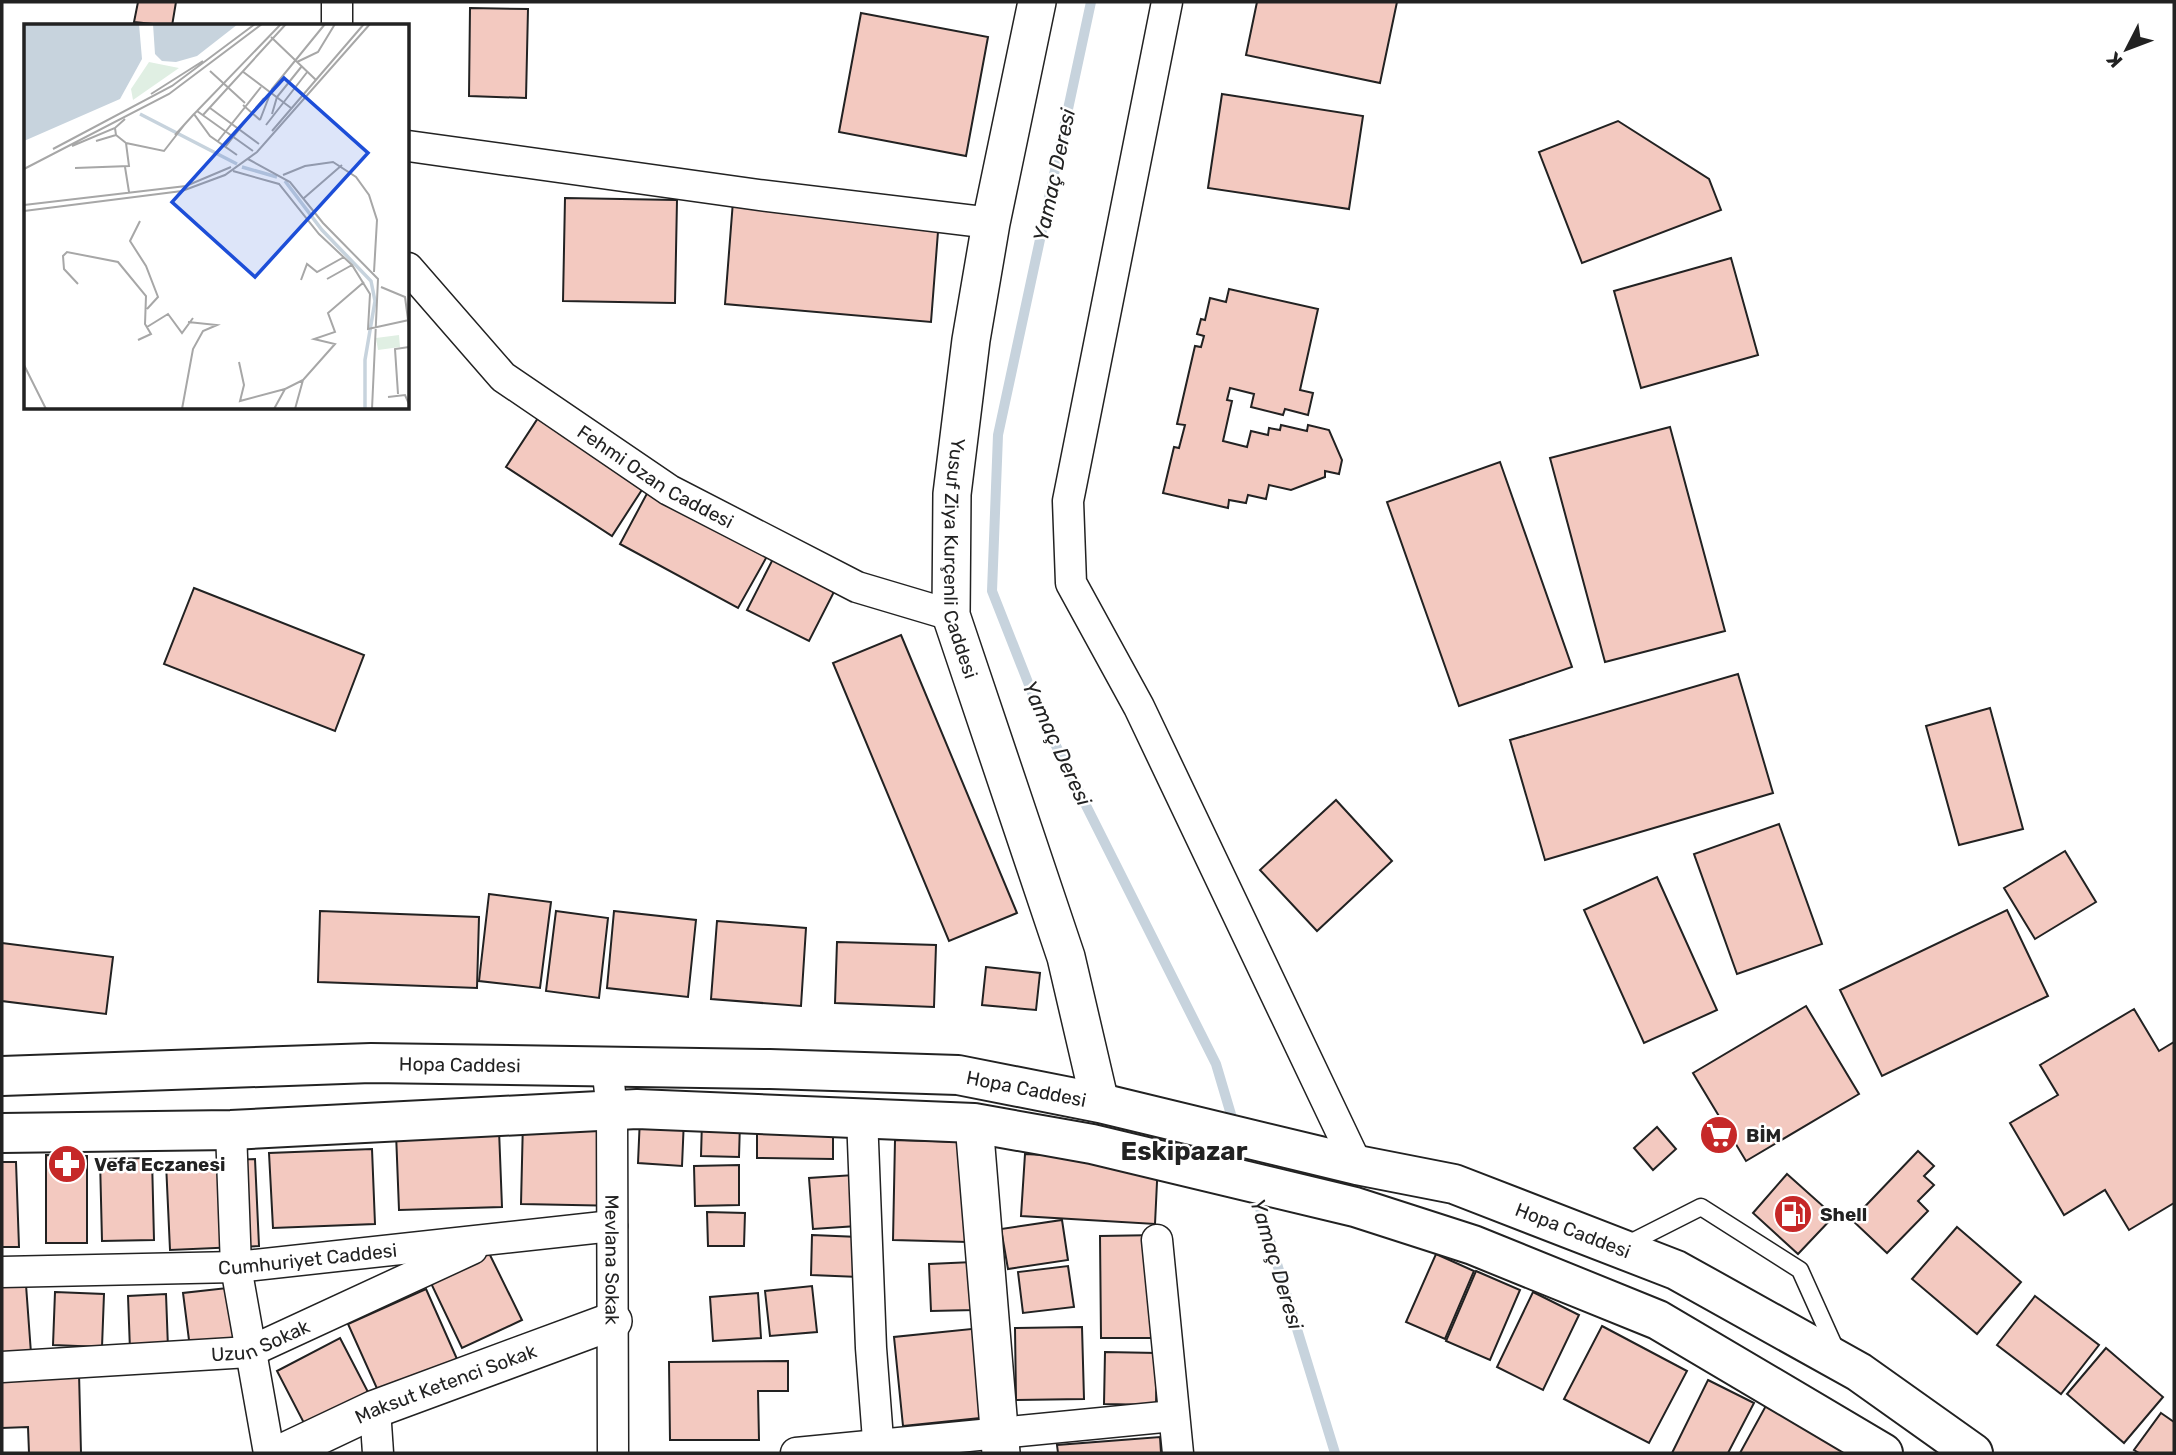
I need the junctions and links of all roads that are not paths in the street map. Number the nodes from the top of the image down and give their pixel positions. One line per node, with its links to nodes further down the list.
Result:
1 (337, 2): 4 (street)
2 (1037, 2): 6 (street, Yusuf Ziya Kurçenli Caddesi)
3 (1167, 2): 17 (street)
4 (337, 24)
5 (410, 146): 6 (street)
6 (991, 223): 8 (street, Yusuf Ziya Kurçenli Caddesi)
7 (410, 270): 8 (street, Fehmi Ozan Caddesi)
8 (951, 615): 11 (street, Yusuf Ziya Kurçenli Caddesi)
9 (607, 1066): 10 (main road, Hopa Caddesi); 11 (main road, Hopa Caddesi); 12 (street, Mevlana Sokak)
10 (2, 1076)
11 (1100, 1103): 17 (main road, Hopa Caddesi)
12 (612, 1110): 13 (main road); 15 (main road); 18 (street, Mevlana Sokak)
13 (862, 1116): 14 (main road); 31 (street)
14 (974, 1123): 30 (street); 38 (main road)
15 (231, 1130): 16 (main road); 22 (street)
16 (2, 1133)
17 (1357, 1165): 21 (main road, Hopa Caddesi)
18 (612, 1226): 19 (street, Cumhuriyet Caddesi); 24 (street, Mevlana Sokak)
19 (499, 1237): 22 (street, Cumhuriyet Caddesi); 25 (street, Uzun Sokak)
20 (1157, 1240): 29 (street)
21 (1620, 1248): 26 (main road, Hopa Caddesi); 26 (lane)
22 (236, 1267): 23 (street, Cumhuriyet Caddesi); 25 (street)
23 (2, 1272)
24 (613, 1321): 28 (street, Maksut Ketenci Sokak); 35 (street, Mevlana Sokak)
25 (249, 1352): 27 (street, Uzun Sokak); 32 (street)
26 (1842, 1362): 39 (main road, Hopa Caddesi)
27 (2, 1367)
28 (375, 1409): 33 (street, Maksut Ketenci Sokak); 34 (street)
29 (1173, 1416): 30 (street); 37 (street)
30 (1000, 1443): 31 (street)
31 (879, 1449): 36 (street)
32 (269, 1453)
33 (282, 1453)
34 (378, 1453)
35 (613, 1453)
36 (796, 1453)
37 (1178, 1453)
38 (1883, 1453)
39 (1973, 1453)

